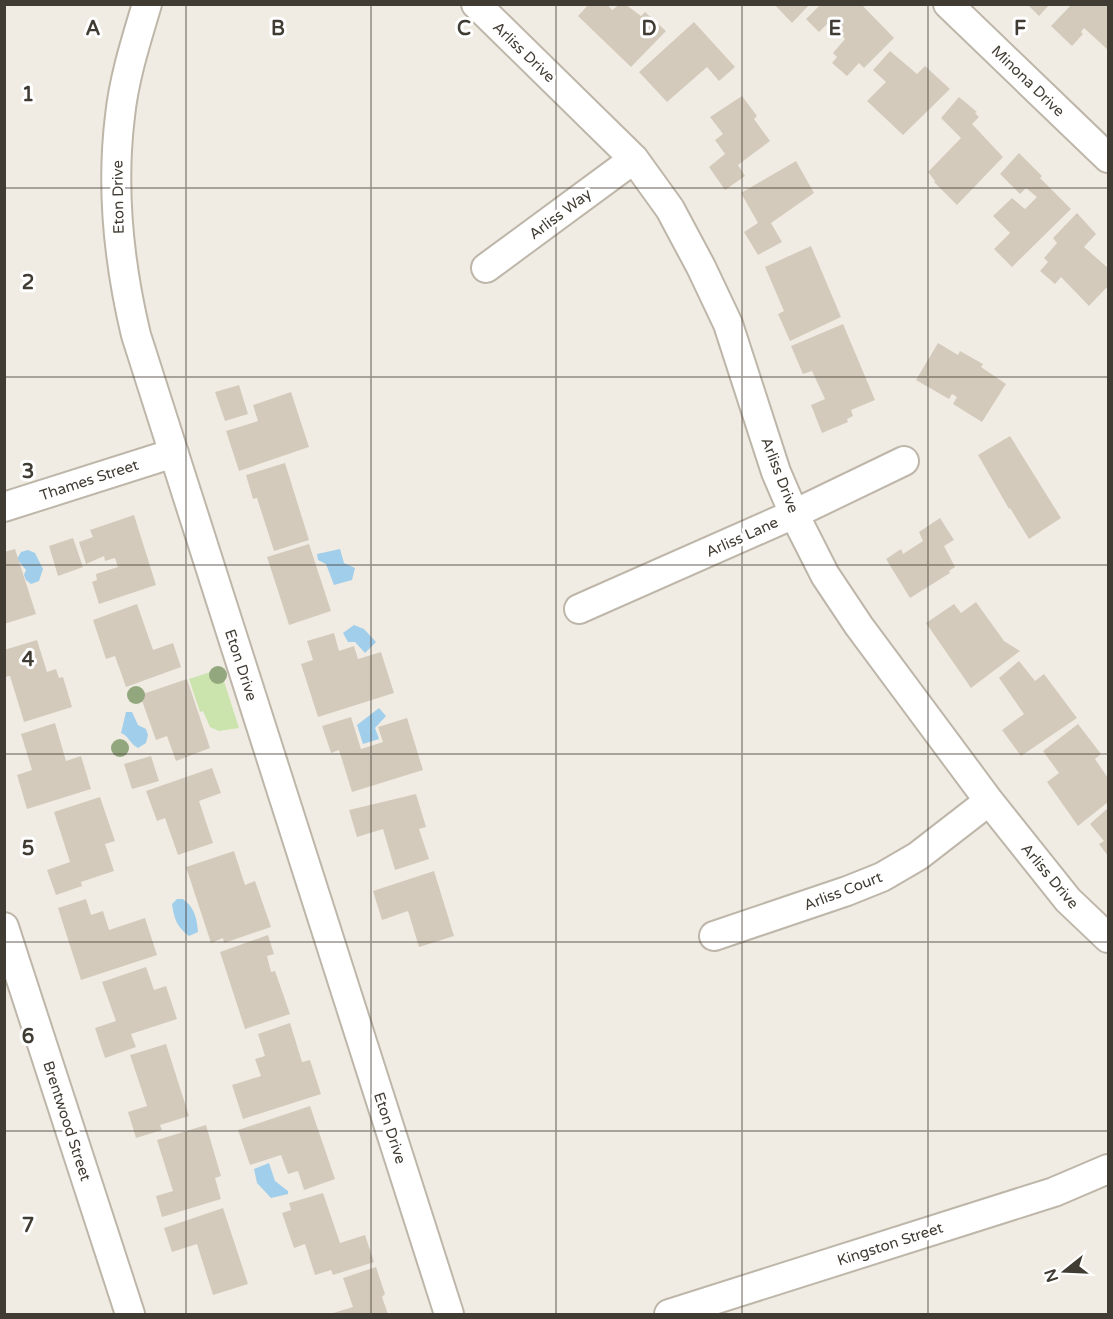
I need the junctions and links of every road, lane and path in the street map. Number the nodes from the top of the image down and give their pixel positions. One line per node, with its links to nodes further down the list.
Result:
1 (147, 4): 7 (street, Eton Drive)
2 (476, 4): 5 (street, Arliss Drive)
3 (948, 4): 4 (street, Minona Drive)
4 (1108, 158)
5 (634, 159): 6 (street, Arliss Way); 10 (street, Arliss Drive)
6 (486, 268)
7 (174, 453): 9 (street, Thames Street); 18 (street, Eton Drive)
8 (904, 461): 10 (street, Arliss Lane)
9 (4, 507)
10 (794, 514): 11 (street, Arliss Lane); 12 (street, Arliss Drive)
11 (579, 609)
12 (989, 801): 14 (street, Arliss Court); 15 (street, Arliss Drive)
13 (4, 927): 17 (street, Brentwood Street)
14 (714, 936)
15 (1108, 938)
16 (1108, 1169): 19 (street, Kingston Street)
17 (130, 1314)
18 (449, 1314)
19 (669, 1314)

